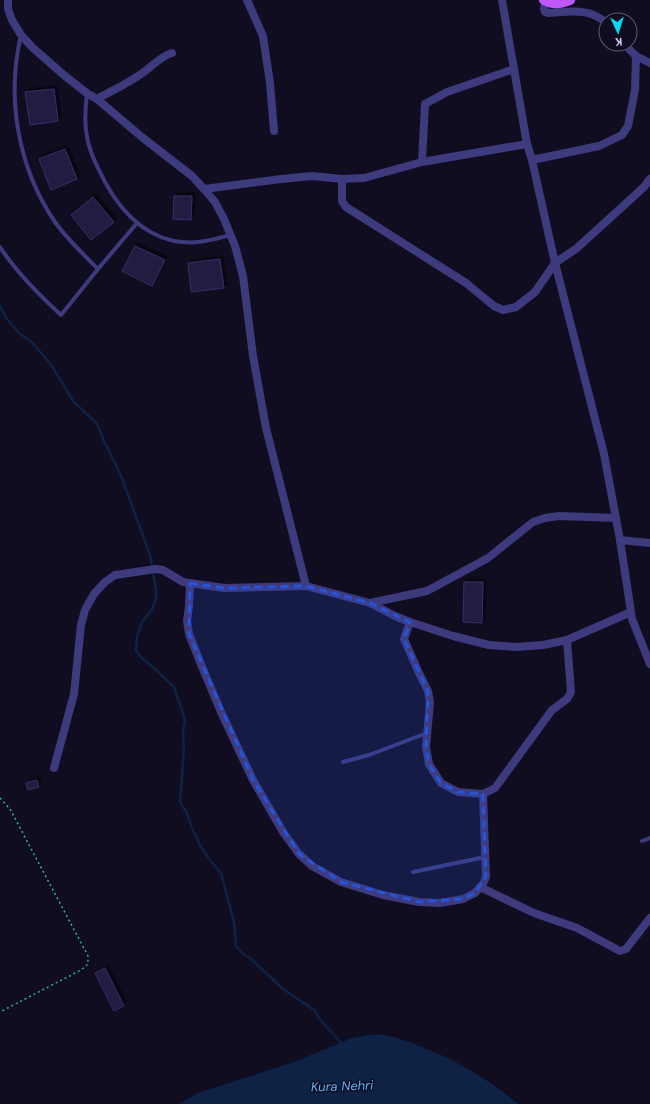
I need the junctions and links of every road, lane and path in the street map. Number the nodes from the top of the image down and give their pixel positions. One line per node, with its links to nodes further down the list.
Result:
1 (8, 0): 7 (street)
2 (247, 0): 15 (street)
3 (502, 0): 12 (street)
4 (570, 0): 5 (main road)
5 (545, 1): 6 (street)
6 (598, 16)
7 (21, 35): 13 (street); 26 (lane)
8 (632, 52): 10 (street)
9 (172, 53): 14 (street)
10 (636, 56): 11 (street); 17 (street)
11 (650, 63)
12 (514, 69): 16 (street); 18 (street)
13 (88, 94): 14 (street); 22 (lane)
14 (97, 100): 21 (street)
15 (274, 132)
16 (527, 144): 17 (street); 18 (street)
17 (532, 160): 25 (street)
18 (422, 162): 19 (street)
19 (342, 179): 21 (street); 25 (street)
20 (650, 179): 25 (street)
21 (204, 189): 23 (street)
22 (137, 223): 23 (lane); 26 (lane)
23 (231, 235): 31 (street)
24 (0, 247): 26 (lane)
25 (555, 263): 27 (street)
26 (98, 269)
27 (616, 518): 28 (street); 32 (street)
28 (620, 540): 29 (street); 33 (street)
29 (650, 543)
30 (190, 583): 31 (street); 39 (street); 46 (street)
31 (306, 586): 32 (street)
32 (370, 603): 34 (street)
33 (631, 612): 35 (street); 36 (street)
34 (410, 622): 35 (street); 37 (street)
35 (567, 640): 40 (street)
36 (650, 664)
37 (427, 733): 38 (lane); 40 (street)
38 (343, 762)
39 (54, 768)
40 (483, 794): 44 (street)
41 (0, 798): 48 (path)
42 (650, 838): 43 (lane)
43 (642, 840)
44 (485, 857): 45 (lane); 46 (street)
45 (413, 872)
46 (480, 887): 47 (street)
47 (650, 918)
48 (0, 1012)

